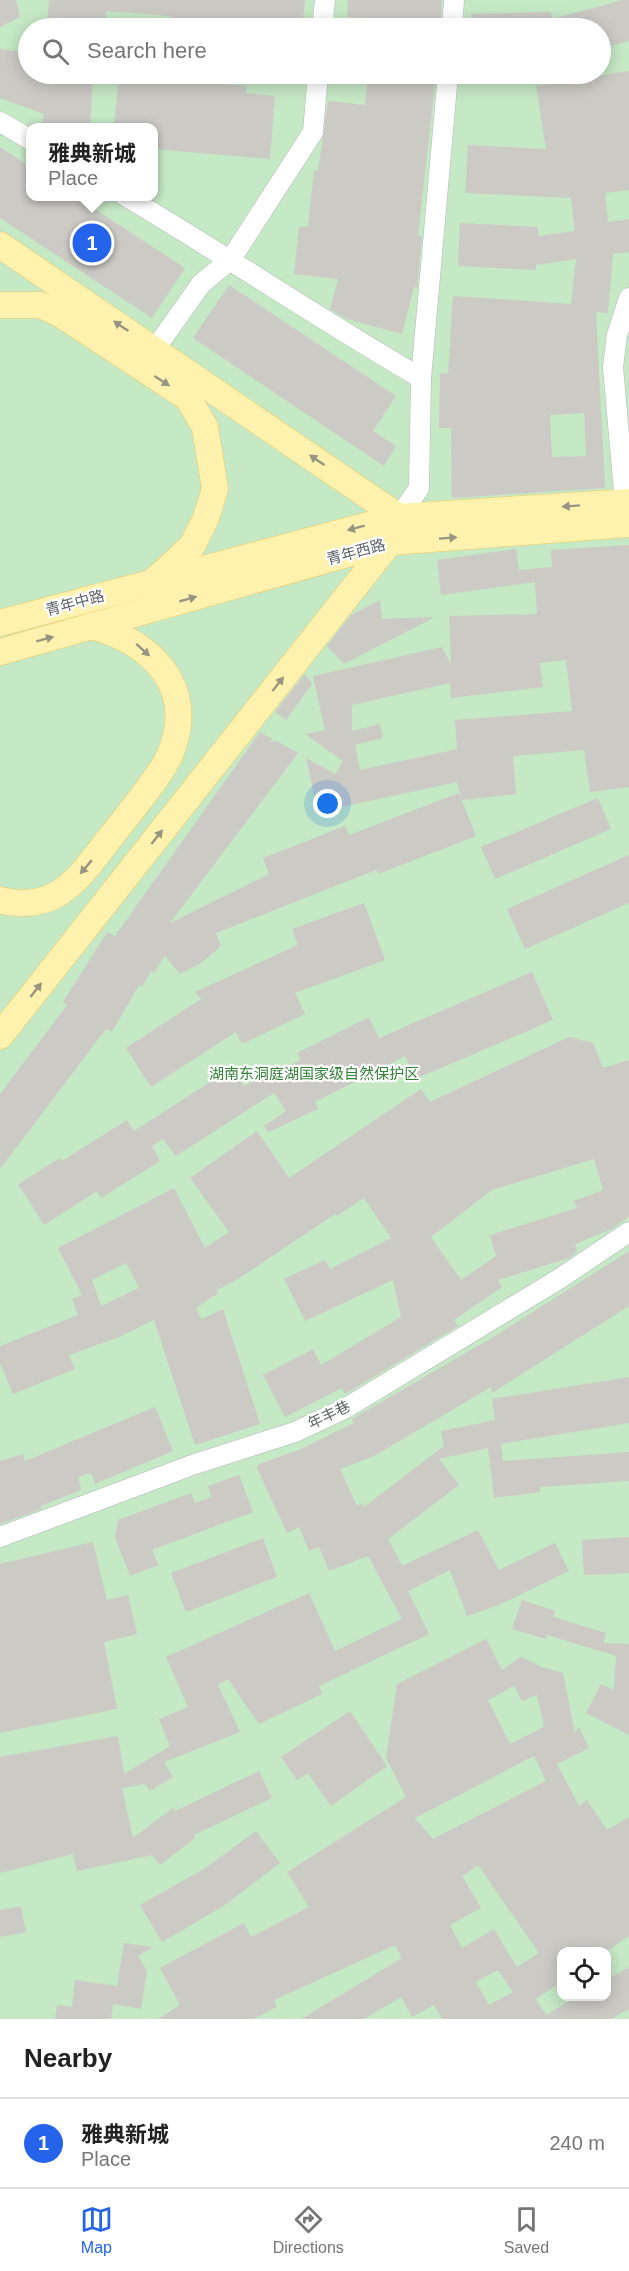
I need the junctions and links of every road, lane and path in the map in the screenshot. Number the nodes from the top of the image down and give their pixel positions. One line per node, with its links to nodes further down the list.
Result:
1 (325, 0): 3 (street)
2 (454, 0): 4 (street)
3 (323, 18)
4 (453, 18)
5 (317, 84): 11 (street)
6 (447, 84): 15 (street)
7 (0, 122): 8 (street)
8 (26, 138)
9 (133, 201): 11 (street)
10 (0, 245): 14 (main road, one-way to 10)
11 (231, 259): 14 (street); 15 (street)
12 (629, 298): 16 (street)
13 (0, 305): 19 (main road, one-way to 19)
14 (156, 349): 17 (main road, one-way to 14)
15 (421, 378): 17 (street)
16 (628, 510): 17 (main road, 青年西路, one-way to 17); 18 (main road, 青年西路, one-way to 16)
17 (399, 517): 19 (main road, 青年西路, one-way to 19)
18 (390, 542): 21 (main road, 青年西路, one-way to 18); 24 (main road, one-way to 18)
19 (151, 583): 20 (main road, 青年中路)
20 (0, 623)
21 (91, 627): 22 (main road, 青年中路, one-way to 21); 23 (main road, one-way to 23)
22 (0, 651)
23 (0, 900)
24 (0, 1036)
25 (629, 1232): 26 (street, 年丰巷)
26 (0, 1538)

